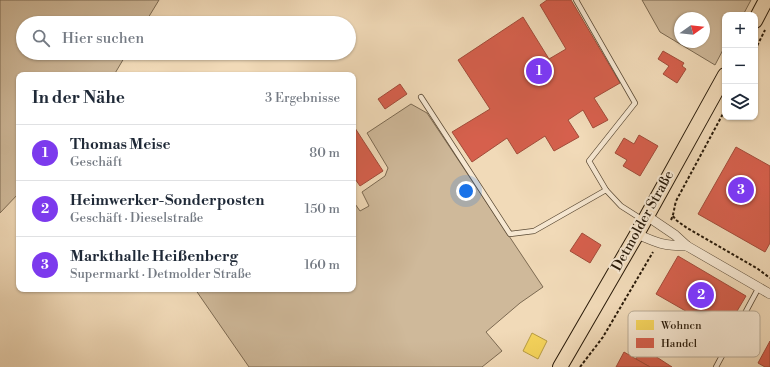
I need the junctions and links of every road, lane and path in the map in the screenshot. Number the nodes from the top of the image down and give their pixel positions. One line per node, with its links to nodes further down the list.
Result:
1 (576, 0): 8 (lane)
2 (766, 0): 3 (main road)
3 (761, 23): 4 (path)
4 (755, 48)
5 (722, 80): 10 (main road, Detmolder Straße)
6 (421, 97): 8 (lane)
7 (722, 116): 9 (path)
8 (606, 190): 10 (lane)
9 (673, 216): 11 (path); 15 (path)
10 (645, 219): 11 (street); 12 (main road, Detmolder Straße)
11 (666, 228): 14 (street)
12 (637, 234): 13 (street); 20 (main road, Detmolder Straße)
13 (658, 243): 14 (street); 21 (path)
14 (687, 246): 16 (street)
15 (770, 278)
16 (759, 287): 17 (street); 18 (lane)
17 (770, 294)
18 (746, 311)
19 (721, 357): 22 (lane)
20 (560, 367)
21 (580, 367)
22 (716, 367)

